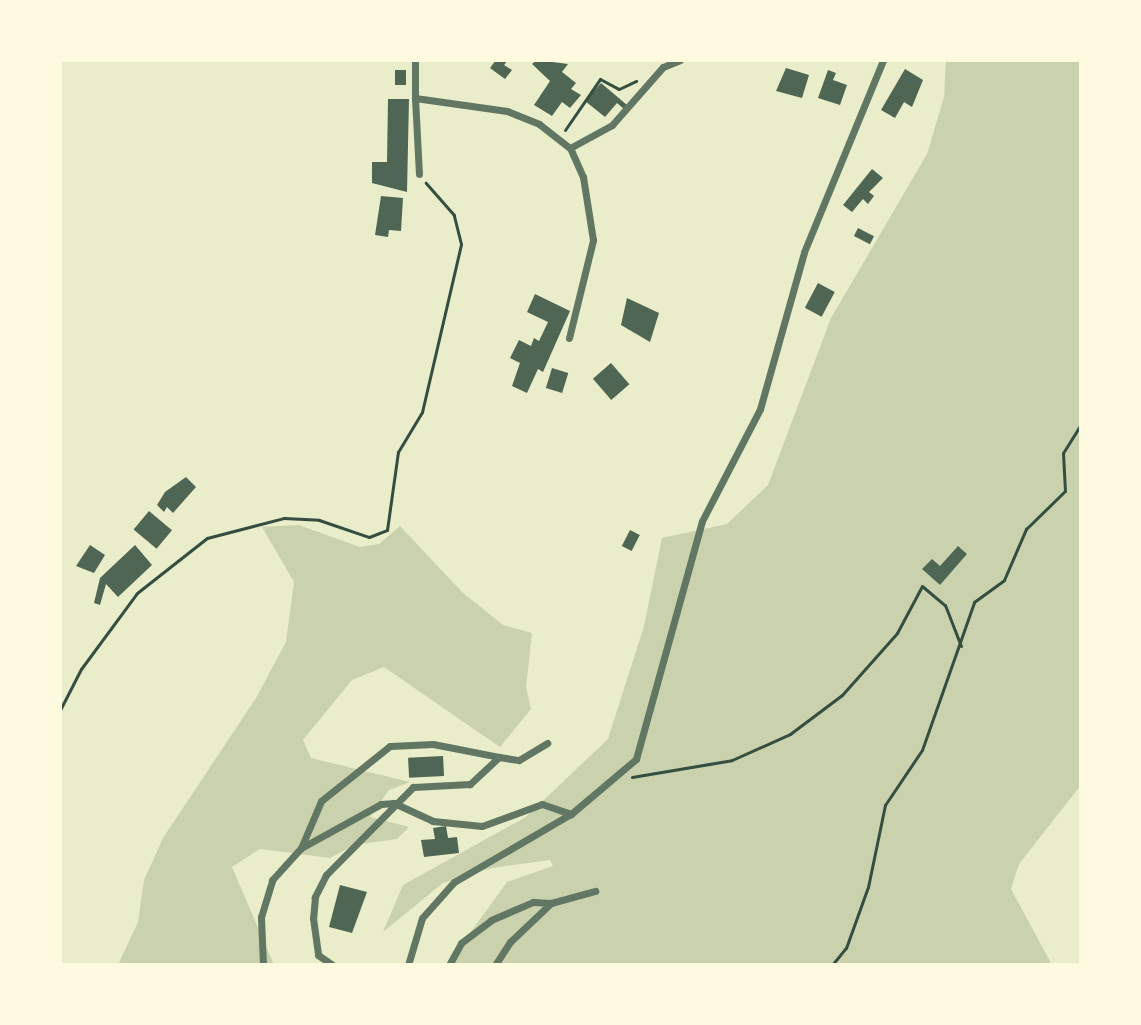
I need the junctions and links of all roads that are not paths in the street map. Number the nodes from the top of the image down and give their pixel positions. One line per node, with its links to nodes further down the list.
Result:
1 (415, 60): 4 (street)
2 (680, 60): 5 (street)
3 (883, 60): 11 (street)
4 (415, 98): 5 (street); 6 (street)
5 (570, 148): 7 (street)
6 (419, 174)
7 (569, 338)
8 (547, 743): 9 (street)
9 (499, 757): 10 (street); 12 (street)
10 (394, 803): 11 (street); 12 (street); 16 (street)
11 (571, 814): 17 (street)
12 (301, 848): 15 (street)
13 (595, 891): 14 (street)
14 (551, 903): 18 (street); 19 (street)
15 (263, 965)
16 (333, 965)
17 (408, 965)
18 (449, 965)
19 (495, 965)

